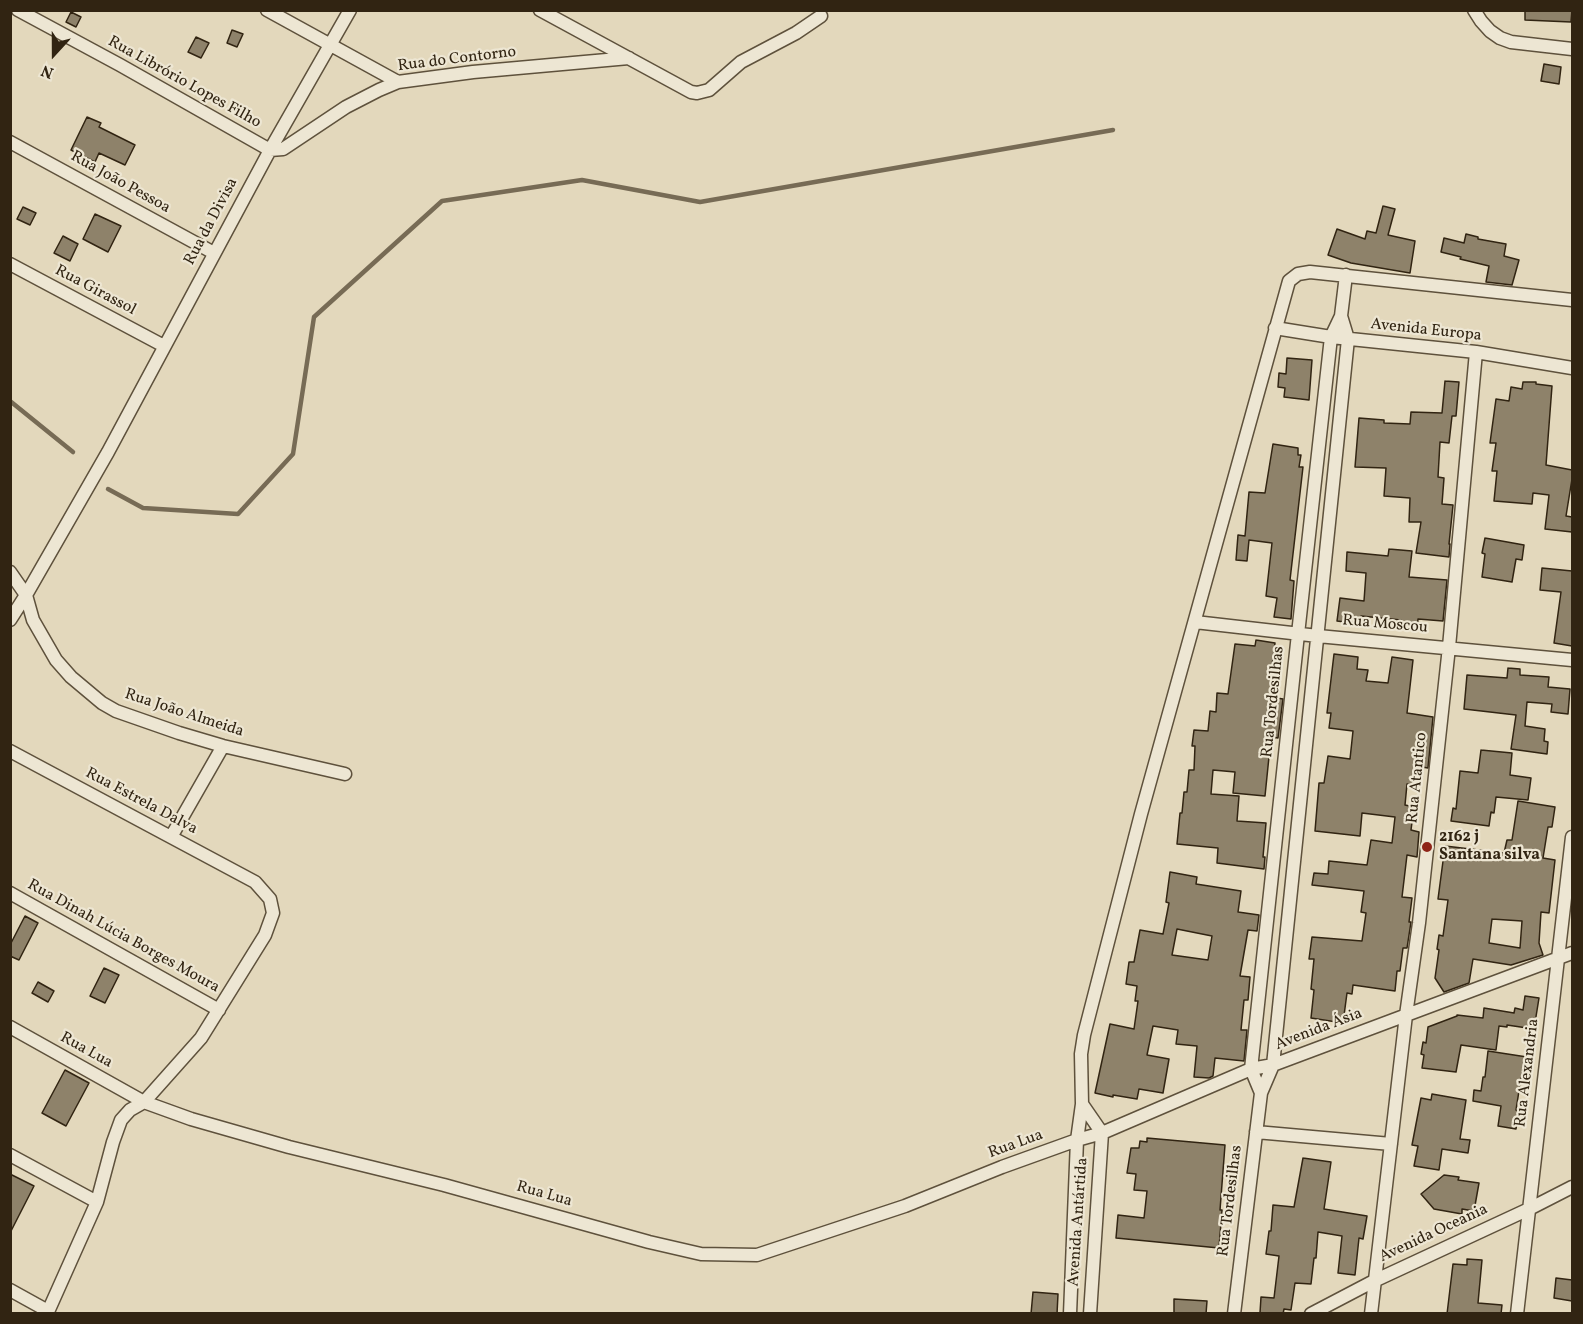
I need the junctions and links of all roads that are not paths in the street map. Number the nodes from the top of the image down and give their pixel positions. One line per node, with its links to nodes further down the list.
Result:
1 (18, 10): 12 (street, Rua Librório Lopes Filho)
2 (267, 10): 7 (street)
3 (350, 10): 7 (street, Rua da Divisa)
4 (540, 10): 9 (street)
5 (1474, 10): 8 (street)
6 (819, 12): 9 (street)
7 (331, 44): 10 (street); 12 (street, Rua da Divisa)
8 (1572, 49)
9 (629, 58): 10 (street, Rua do Contorno)
10 (398, 82): 12 (street, Rua do Contorno)
11 (10, 142): 13 (street, Rua João Pessoa)
12 (270, 150): 13 (street, Rua da Divisa)
13 (214, 253): 21 (street, Rua da Divisa)
14 (10, 264): 21 (street, Rua Girassol)
15 (1346, 275): 16 (street); 17 (street, Rua Tordesilhas); 18 (street, Avenida Antártida)
16 (1572, 300)
17 (1341, 316): 19 (street, Rua Tordesilhas); 20 (street, Rua Tordesilhas)
18 (1275, 328): 19 (street, Avenida Europa); 27 (street, Avenida Antártida)
19 (1331, 337): 20 (street, Avenida Europa); 28 (street, Rua Tordesilhas)
20 (1348, 339): 22 (street, Avenida Europa); 29 (street, Rua Tordesilhas)
21 (164, 346): 25 (street, Rua da Divisa)
22 (1476, 352): 23 (street, Avenida Europa); 30 (street, Rua Atantico)
23 (1572, 368)
24 (10, 572): 25 (street, Rua João Almeida)
25 (26, 595): 26 (street, Rua da Divisa); 32 (street, Rua João Almeida)
26 (10, 620)
27 (1195, 622): 28 (street, Rua Moscou); 48 (street, Avenida Antártida)
28 (1298, 634): 29 (street, Rua Moscou); 45 (street, Rua Tordesilhas)
29 (1318, 636): 30 (street, Rua Moscou); 44 (street, Rua Tordesilhas)
30 (1449, 647): 31 (street, Rua Moscou); 42 (street, Rua Atantico)
31 (1572, 660)
32 (223, 746): 34 (street, Rua João Almeida); 35 (street)
33 (10, 751): 35 (street, Rua Estrela Dalva)
34 (345, 774)
35 (171, 837): 41 (street, Rua Estrela Dalva)
36 (1572, 837): 37 (street, Rua Alexandria)
37 (1572, 842): 40 (street, Rua Alexandria)
38 (10, 893): 41 (street, Rua Dinah Lúcia Borges Moura)
39 (1572, 953): 40 (street, Avenida Ásia)
40 (1558, 958): 42 (street, Avenida Ásia); 56 (street, Rua Alexandria)
41 (219, 1010): 47 (street)
42 (1406, 1015): 44 (street, Avenida Ásia); 52 (street, Rua Atantico)
43 (10, 1027): 47 (street, Rua Lua)
44 (1273, 1065): 45 (street, Avenida Ásia); 46 (street, Rua Tordesilhas)
45 (1251, 1069): 46 (street, Rua Tordesilhas); 49 (street, Avenida Ásia)
46 (1261, 1093): 50 (street, Rua Tordesilhas)
47 (144, 1102): 51 (street, Rua Lua); 55 (street)
48 (1082, 1104): 49 (street); 51 (street, Avenida Antártida)
49 (1102, 1132): 51 (street, Avenida Ásia); 61 (street, Avenida Antártida)
50 (1256, 1132): 52 (street); 62 (street, Rua Tordesilhas)
51 (1077, 1140): 60 (street, Avenida Antártida)
52 (1391, 1144): 57 (street, Rua Atantico)
53 (10, 1155): 55 (street)
54 (1572, 1187): 56 (street, Avenida Oceania)
55 (97, 1202): 59 (street)
56 (1528, 1209): 57 (street, Avenida Oceania); 65 (street, Rua Alexandria)
57 (1374, 1281): 63 (street, Avenida Oceania); 64 (street, Rua Atantico)
58 (10, 1290): 59 (street)
59 (47, 1312)
60 (1070, 1314)
61 (1090, 1314)
62 (1234, 1314)
63 (1311, 1314)
64 (1371, 1314)
65 (1517, 1314)

